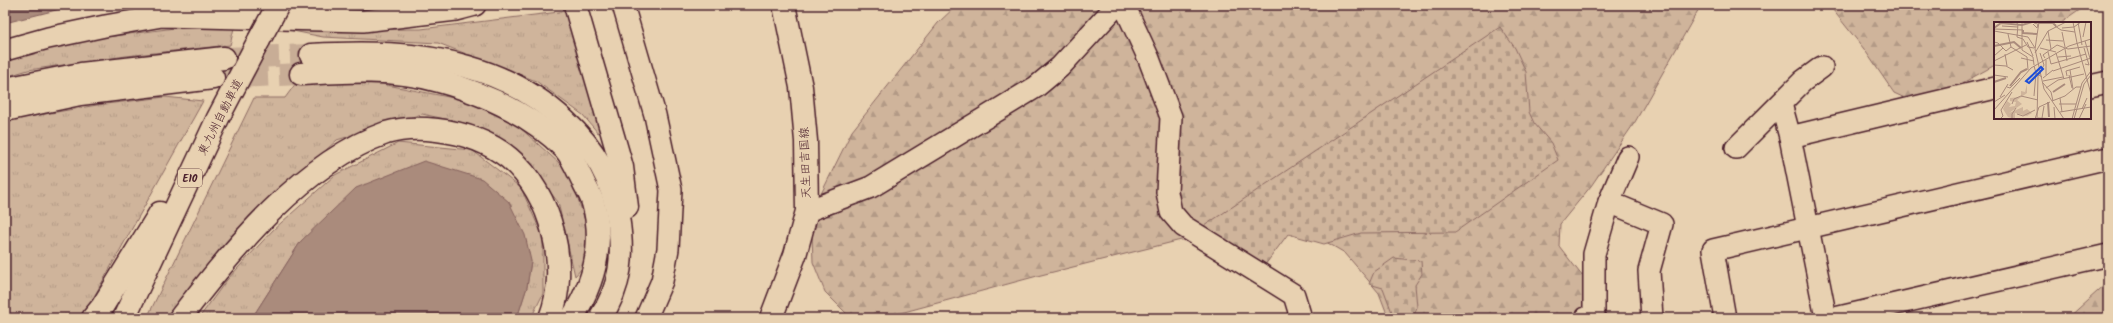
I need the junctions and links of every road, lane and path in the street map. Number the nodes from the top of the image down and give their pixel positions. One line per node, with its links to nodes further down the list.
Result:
1 (278, 5): 20 (main road, 東九州自動車道 / E10, bridge)
2 (475, 5): 8 (street)
3 (575, 5): 29 (main road)
4 (623, 5): 36 (street)
5 (784, 5): 26 (main road, 天生田吉国線)
6 (1117, 5): 26 (street)
7 (1124, 5): 38 (street)
8 (5, 50)
9 (311, 55): 29 (main road)
10 (224, 58): 17 (main road)
11 (1822, 67): 18 (street)
12 (301, 74): 34 (main road)
13 (213, 78): 19 (main road)
14 (2108, 82): 15 (street)
15 (2091, 86)
16 (1994, 88): 21 (street)
17 (5, 89)
18 (1781, 104): 21 (street); 22 (street)
19 (5, 110)
20 (218, 118): 30 (main road); 31 (main road, 東九州自動車道 / E10)
21 (1790, 137): 27 (street)
22 (1736, 148)
23 (1628, 157): 25 (street)
24 (2108, 158): 27 (street)
25 (1609, 202): 39 (street); 40 (street)
26 (807, 211): 37 (main road, 天生田吉国線)
27 (1809, 228): 41 (street); 42 (street)
28 (2108, 255): 43 (street)
29 (622, 267): 35 (main road)
30 (93, 318)
31 (124, 318)
32 (180, 318): 33 (main road)
33 (550, 318)
34 (572, 318)
35 (600, 318)
36 (646, 318)
37 (771, 318)
38 (1301, 318)
39 (1586, 318)
40 (1652, 318)
41 (1725, 318)
42 (1826, 318)
43 (1835, 318)

